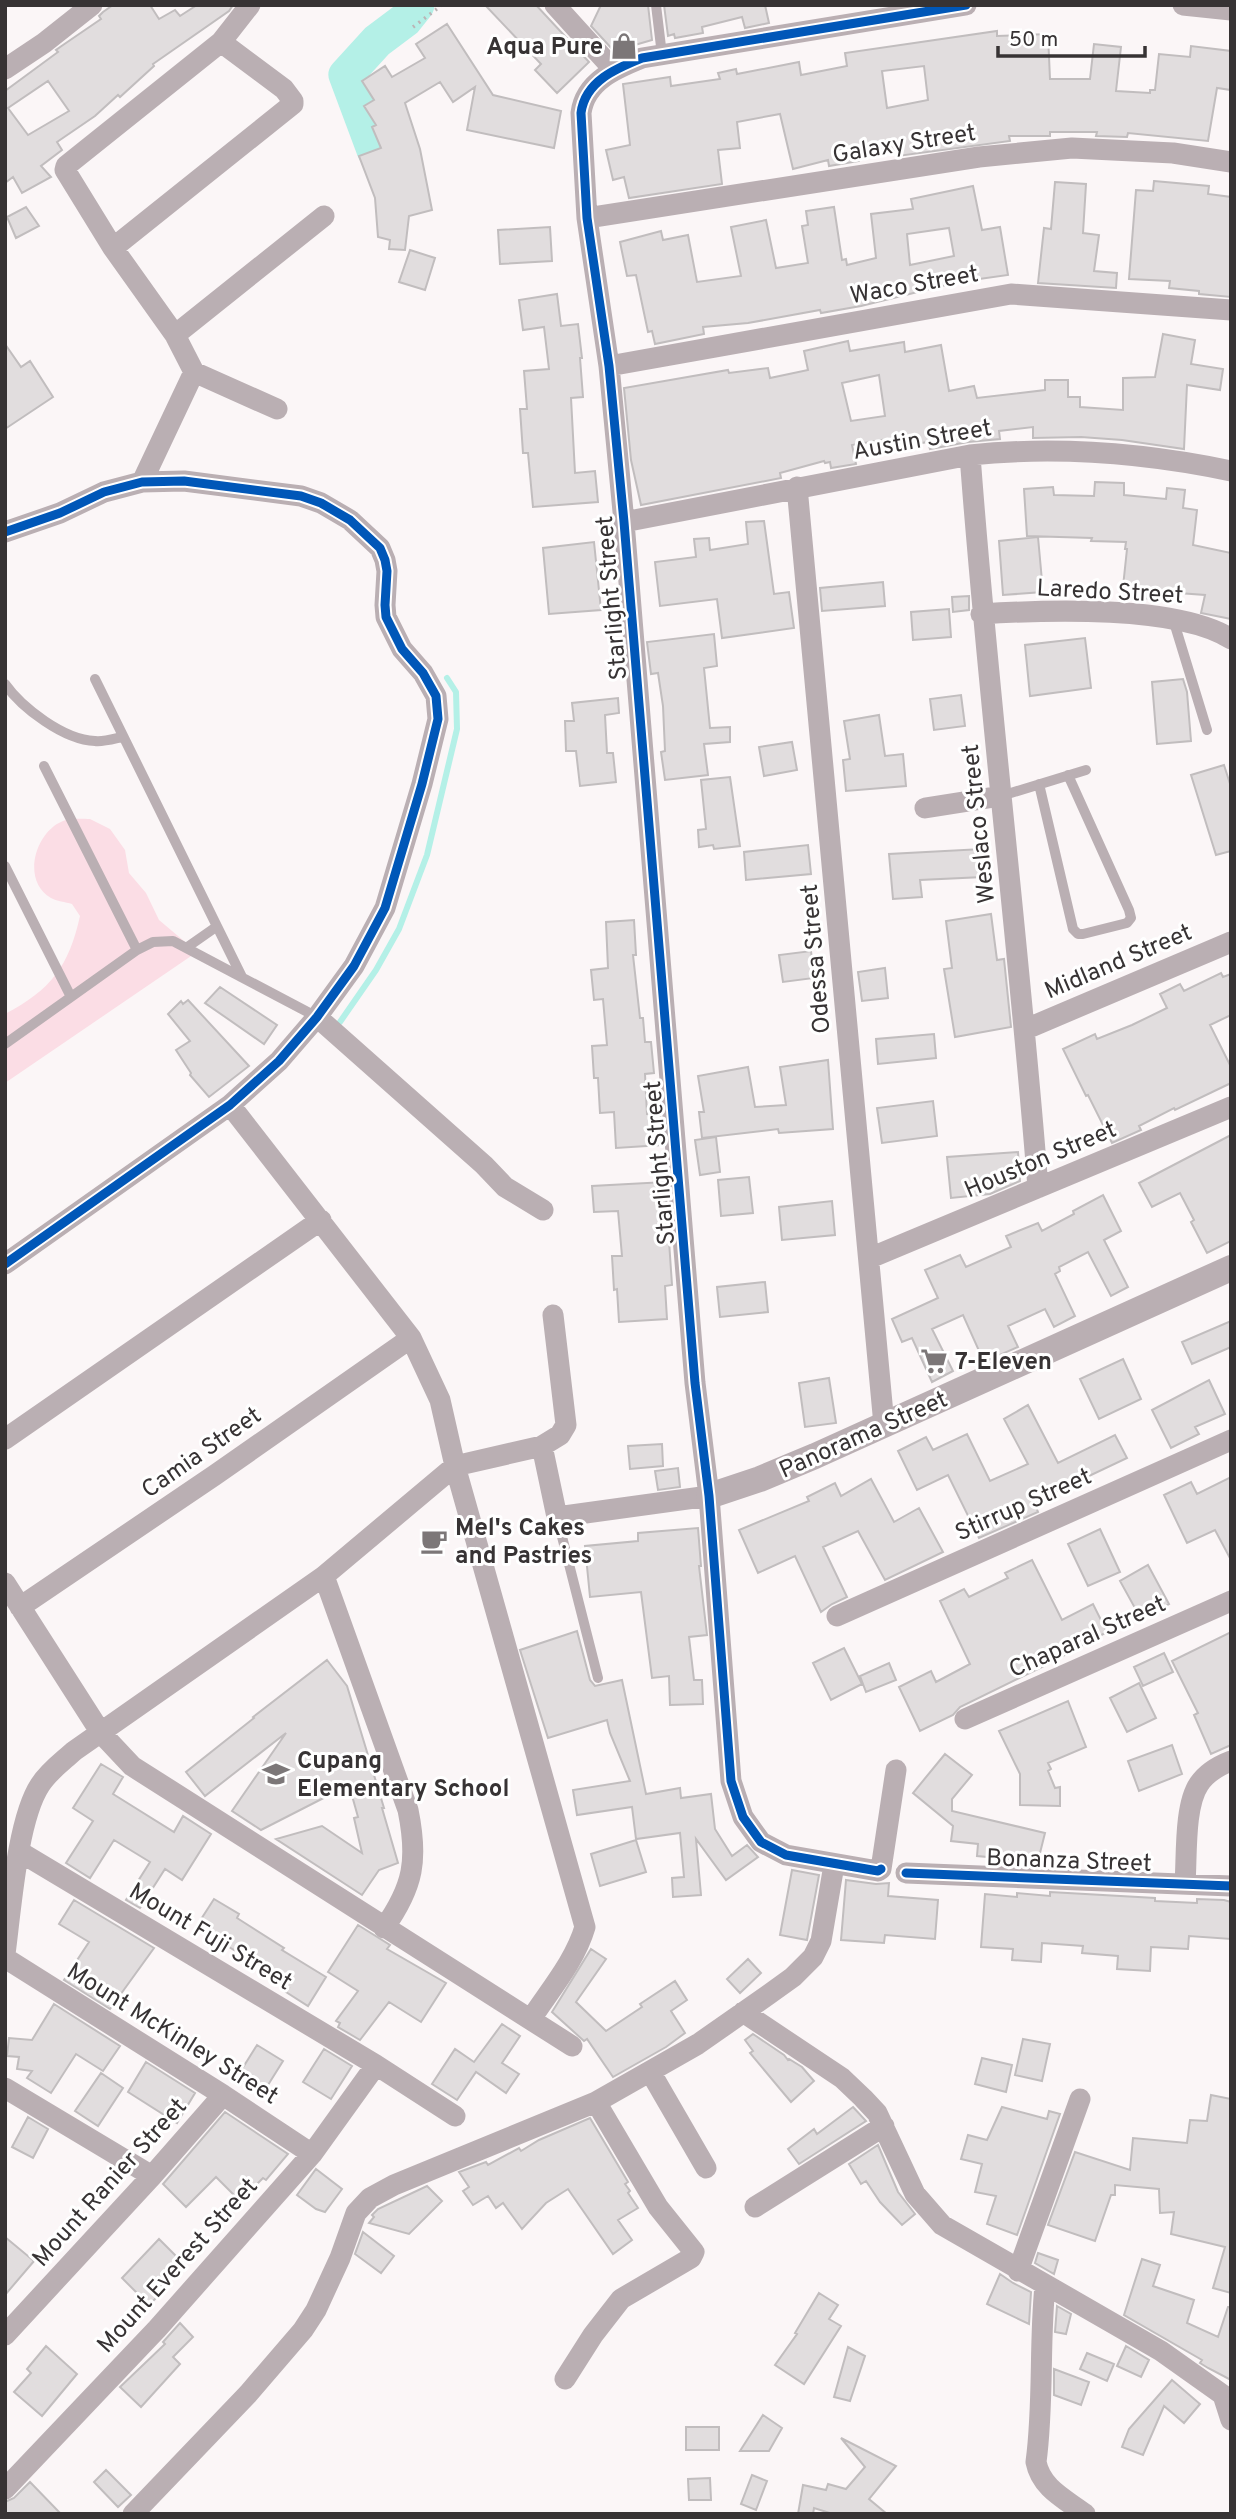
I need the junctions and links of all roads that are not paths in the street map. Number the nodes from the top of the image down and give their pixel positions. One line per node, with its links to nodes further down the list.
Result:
1 (92, 5): 10 (street)
2 (250, 5): 8 (street)
3 (555, 5): 11 (street)
4 (656, 5): 9 (lane)
5 (967, 5): 9 (street, Starlight Street)
6 (1183, 5): 7 (street)
7 (1231, 10)
8 (221, 42): 15 (street); 15 (street)
9 (662, 55): 11 (street, Starlight Street)
10 (5, 69)
11 (614, 70): 14 (street, Starlight Street)
12 (1231, 162): 14 (street, Galaxy Street)
13 (324, 216): 17 (street)
14 (587, 218): 18 (street, Starlight Street)
15 (113, 248): 17 (street)
16 (1231, 310): 18 (street, Waco Street)
17 (175, 335): 19 (street)
18 (609, 366): 25 (street, Starlight Street)
19 (194, 372): 20 (street); 23 (street)
20 (277, 410)
21 (970, 455): 22 (street, Austin Street); 24 (street, Austin Street); 27 (street, Weslaco Street)
22 (1231, 471)
23 (142, 482): 26 (street); 47 (street)
24 (797, 487): 25 (street, Austin Street); 55 (street, Odessa Street)
25 (624, 522): 65 (street, Starlight Street)
26 (5, 532)
27 (981, 614): 28 (street, Laredo Street); 38 (street, Weslaco Street)
28 (1173, 619): 29 (street, Laredo Street); 32 (lane)
29 (1231, 639)
30 (95, 680): 33 (lane)
31 (5, 684): 33 (lane)
32 (1207, 730)
33 (122, 737): 41 (lane)
34 (44, 766): 44 (lane)
35 (1086, 770): 36 (lane)
36 (1068, 775): 37 (lane); 37 (lane)
37 (1039, 784): 38 (lane)
38 (1001, 796): 39 (street); 48 (street, Weslaco Street)
39 (925, 807)
40 (5, 866): 46 (lane)
41 (216, 927): 43 (lane); 45 (lane)
42 (1231, 942): 48 (street, Midland Street)
43 (186, 948): 44 (lane); 45 (lane)
44 (138, 950): 46 (lane)
45 (242, 977): 47 (lane)
46 (71, 998): 49 (lane)
47 (317, 1017): 50 (street); 53 (street)
48 (1026, 1029): 52 (street, Weslaco Street)
49 (6, 1042)
50 (230, 1105): 54 (street); 56 (street)
51 (1231, 1107): 52 (street, Houston Street)
52 (1038, 1188): 55 (street, Houston Street)
53 (543, 1210)
54 (321, 1220): 59 (street); 61 (street)
55 (870, 1258): 60 (street, Odessa Street)
56 (5, 1264)
57 (1231, 1268): 60 (street, Panorama Street)
58 (553, 1315): 63 (street)
59 (411, 1338): 64 (street); 70 (street, Camia Street)
60 (884, 1425): 65 (street, Panorama Street)
61 (5, 1439)
62 (1231, 1440): 71 (street, Stirrup Street)
63 (541, 1447): 64 (street); 66 (street)
64 (455, 1466): 67 (street); 85 (street)
65 (709, 1496): 66 (street, Panorama Street); 78 (street, Starlight Street)
66 (556, 1517): 72 (lane)
67 (324, 1576): 74 (street); 82 (street)
68 (5, 1584): 70 (street)
69 (1231, 1601): 73 (street, Chaparal Street)
70 (20, 1607): 74 (street)
71 (836, 1616)
72 (598, 1678)
73 (965, 1719)
74 (101, 1733): 77 (street); 82 (street)
75 (1231, 1761): 80 (street)
76 (896, 1770): 78 (street, Starlight Street)
77 (19, 1852): 83 (street); 87 (street, Mount Fuji Street)
78 (834, 1865): 84 (street)
79 (906, 1873): 80 (street, Bonanza Street)
80 (1185, 1884): 81 (street, Bonanza Street)
81 (1231, 1886)
82 (384, 1928): 85 (street)
83 (5, 1956): 90 (street, Mount McKinley Street)
84 (743, 2012): 88 (street); 94 (street)
85 (531, 2019): 86 (street)
86 (572, 2046)
87 (376, 2065): 93 (street, Mount Fuji Street); 95 (street, Mount Everest Street)
88 (651, 2073): 92 (street); 96 (street)
89 (5, 2088): 97 (street)
90 (223, 2095): 95 (street, Mount McKinley Street); 97 (street, Mount Ranier Street)
91 (1080, 2099): 99 (street)
92 (596, 2102): 102 (street); 106 (street)
93 (455, 2116)
94 (884, 2126): 98 (street); 99 (street)
95 (312, 2154): 105 (street, Mount Everest Street)
96 (706, 2168)
97 (152, 2176): 101 (street, Mount Ranier Street)
98 (755, 2207)
99 (1018, 2271): 100 (street)
100 (1045, 2286): 103 (street); 107 (street)
101 (5, 2335)
102 (565, 2379)
103 (1227, 2388): 104 (street)
104 (1231, 2420)
105 (5, 2489)
106 (133, 2514)
107 (1085, 2514)

